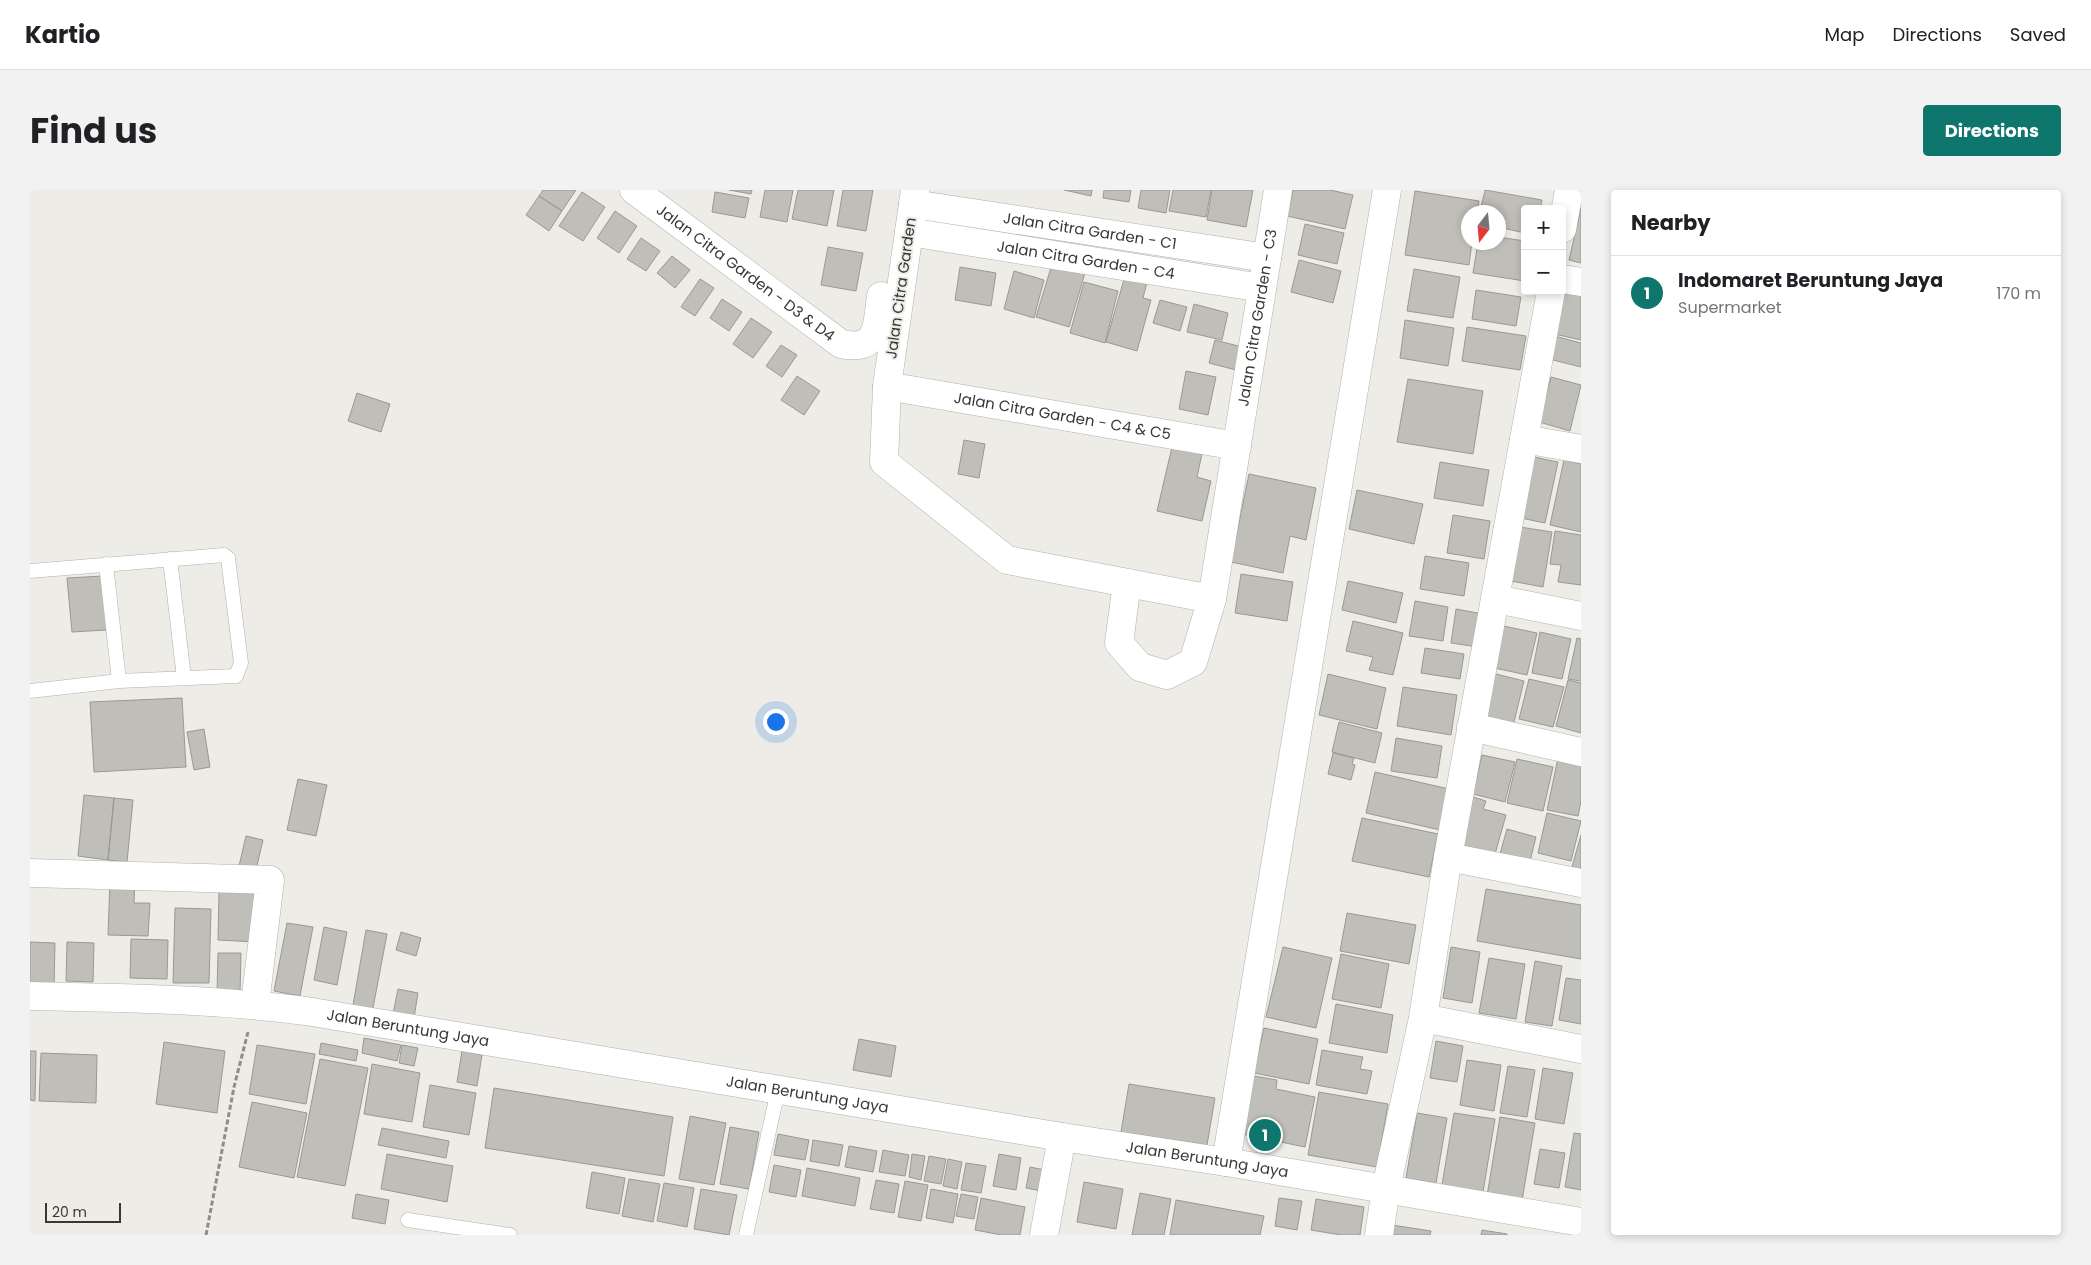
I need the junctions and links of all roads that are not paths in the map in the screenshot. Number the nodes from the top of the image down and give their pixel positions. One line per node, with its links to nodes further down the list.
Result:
1 (634, 190): 13 (street, Jalan Citra Garden - D3 & D4)
2 (1278, 190): 8 (street, Jalan Citra Garden - C3)
3 (1388, 190): 39 (street)
4 (1569, 190): 6 (street)
5 (908, 195): 7 (street, Jalan Citra Garden); 8 (street, Jalan Citra Garden - C1); 13 (street, Jalan Citra Garden)
6 (1566, 207)
7 (909, 232): 11 (street, Jalan Citra Garden - C4); 14 (street, Jalan Citra Garden)
8 (1266, 258): 11 (street, Jalan Citra Garden - C3)
9 (1566, 280): 10 (street)
10 (1581, 282)
11 (1262, 288): 16 (street, Jalan Citra Garden - C3)
12 (1550, 295): 15 (street)
13 (861, 346)
14 (888, 386): 16 (street, Jalan Citra Garden - C4 & C5); 21 (street, Jalan Citra Garden)
15 (1524, 439): 17 (street); 23 (street)
16 (1237, 446): 22 (street, Jalan Citra Garden - C3)
17 (1581, 450)
18 (170, 559): 19 (lane); 25 (lane); 25 (lane)
19 (106, 564): 20 (lane); 26 (lane)
20 (30, 571)
21 (1127, 583): 22 (street); 22 (street, Jalan Citra Garden - C3)
22 (1212, 599)
23 (1496, 599): 24 (street); 28 (street)
24 (1581, 616)
25 (184, 678): 26 (lane)
26 (119, 681): 27 (lane)
27 (30, 691)
28 (1471, 727): 29 (street); 30 (street)
29 (1581, 752)
30 (1448, 857): 32 (street); 35 (street)
31 (30, 873): 34 (street)
32 (1581, 883)
33 (30, 996): 34 (street, Jalan Beruntung Jaya)
34 (255, 1004): 37 (street, Jalan Beruntung Jaya)
35 (1423, 1018): 36 (street); 40 (street)
36 (1581, 1049)
37 (778, 1090): 38 (street, Jalan Beruntung Jaya); 44 (lane)
38 (1062, 1138): 39 (street, Jalan Beruntung Jaya); 45 (street)
39 (1226, 1162): 40 (street, Jalan Beruntung Jaya)
40 (1386, 1188): 42 (street, Jalan Beruntung Jaya); 46 (street)
41 (408, 1220): 43 (lane)
42 (1581, 1222)
43 (510, 1235)
44 (746, 1235)
45 (1044, 1235)
46 (1379, 1235)

